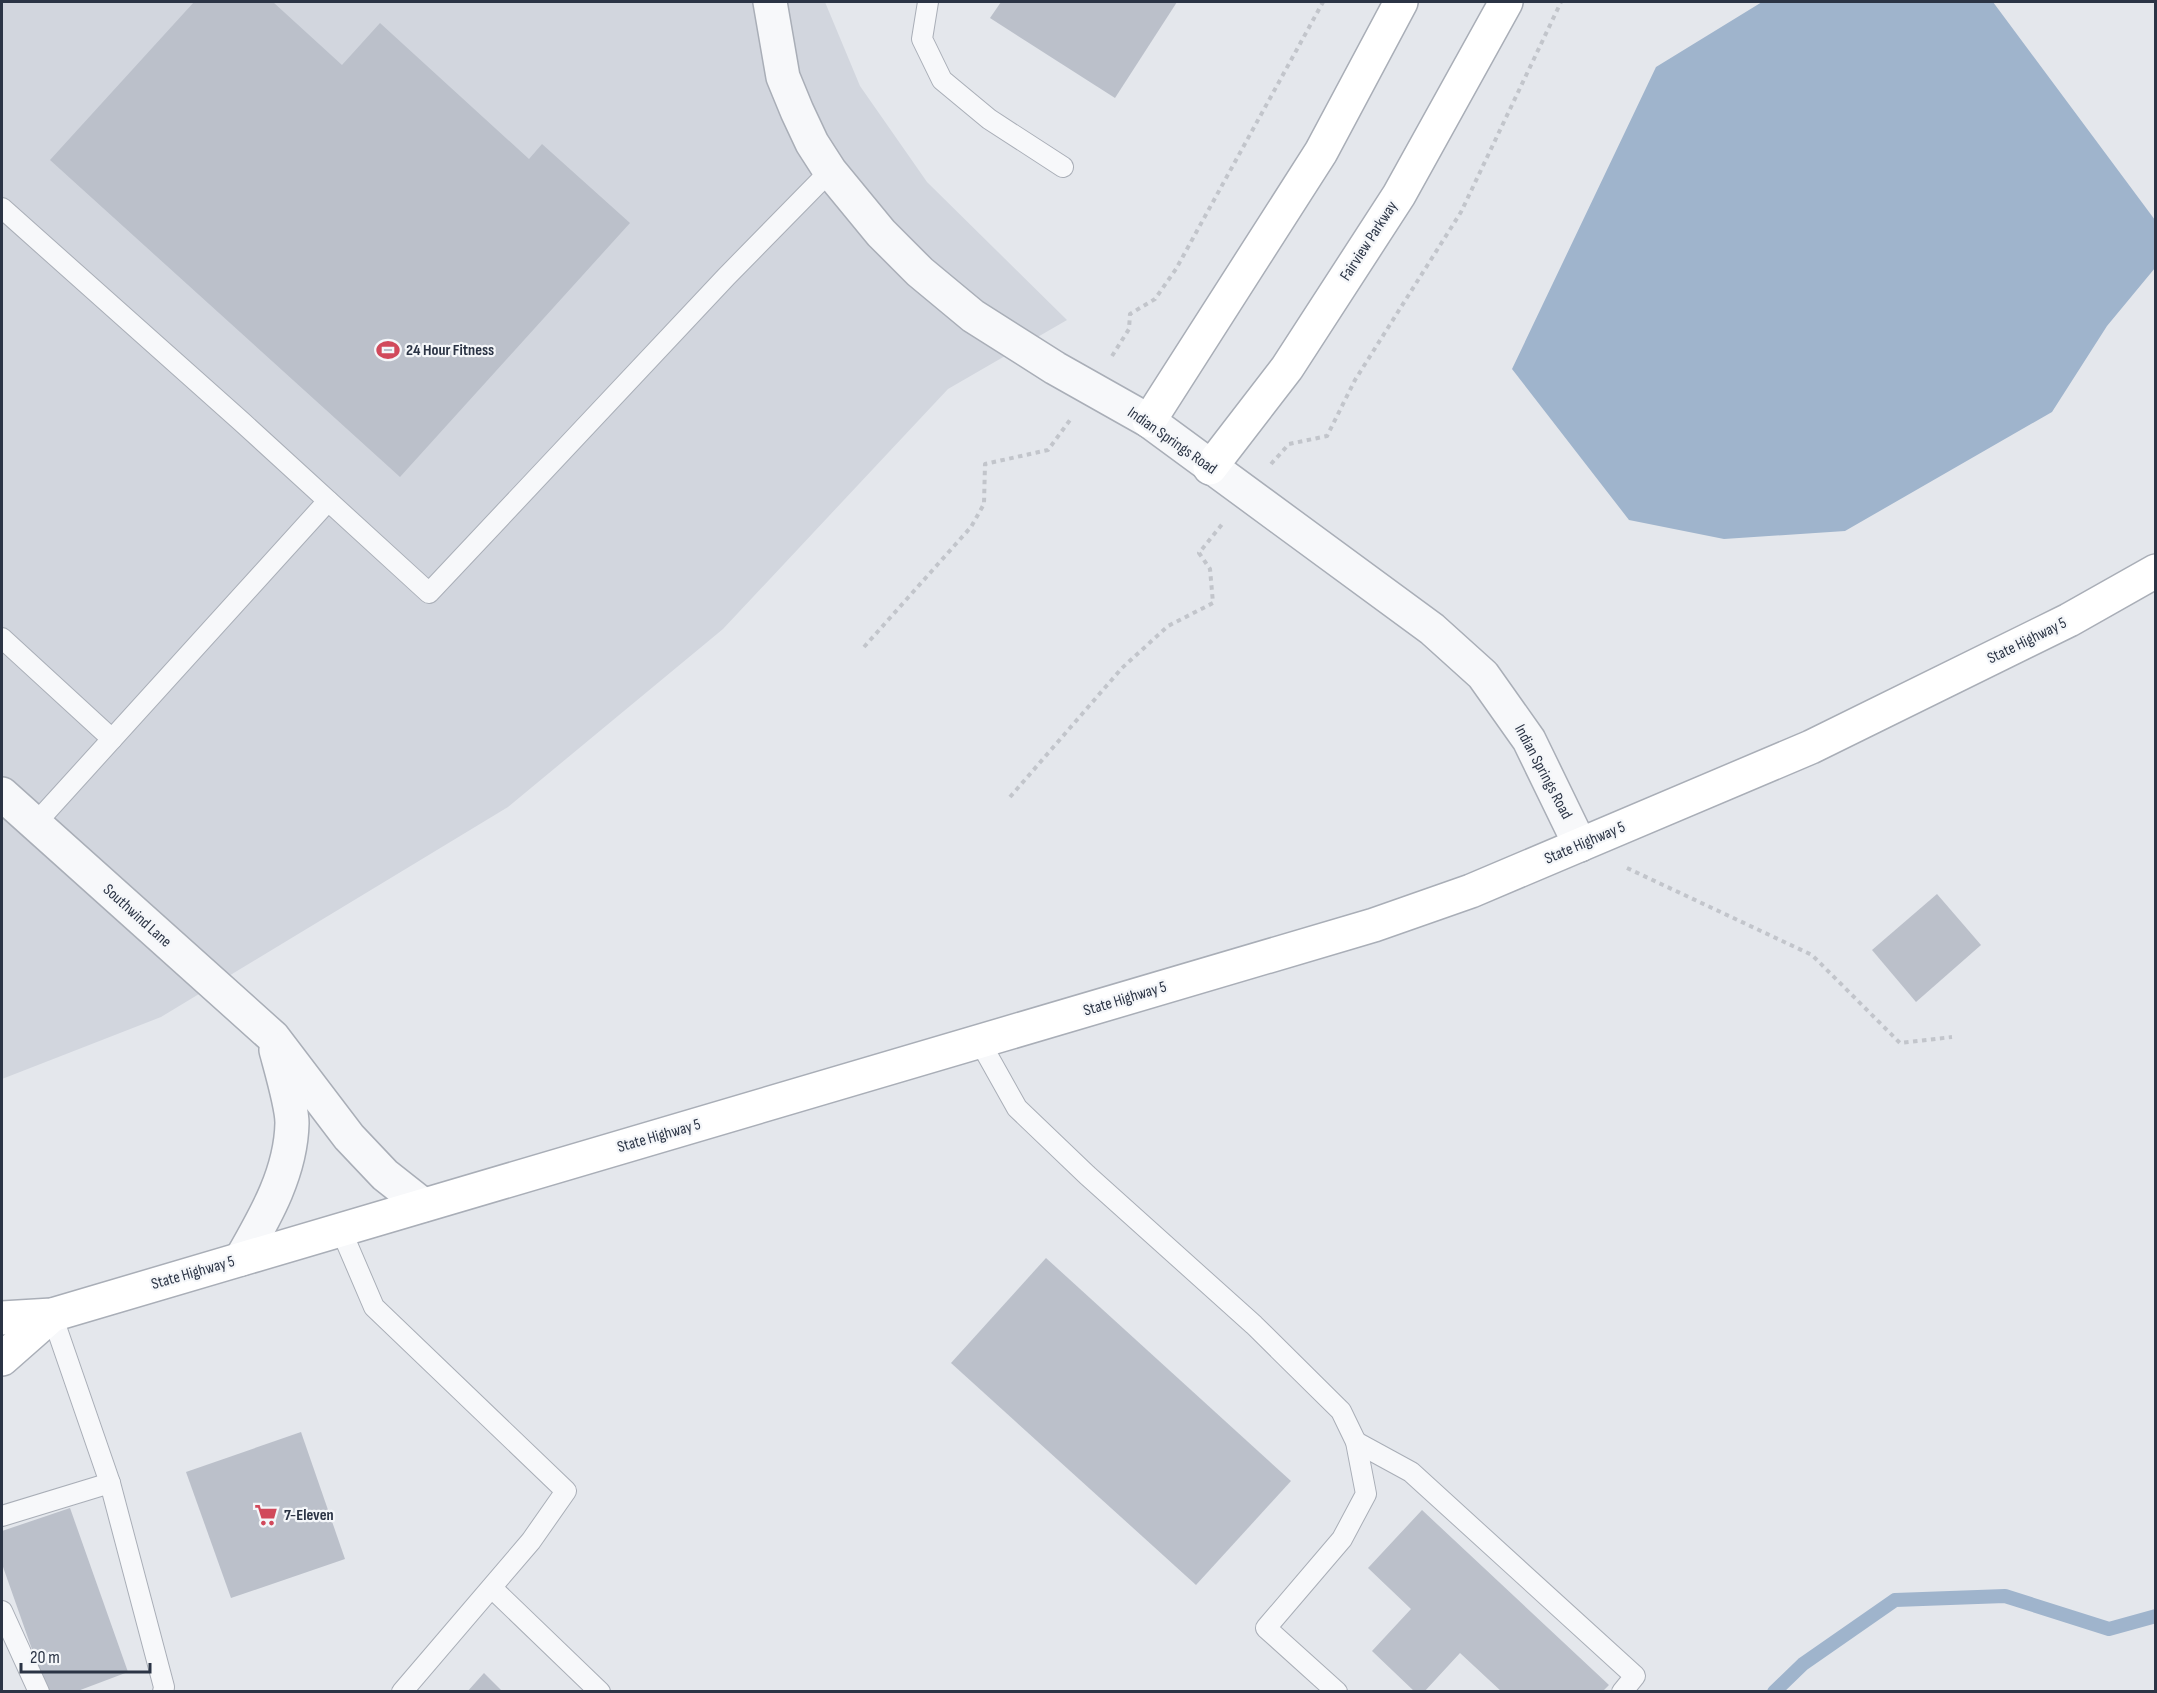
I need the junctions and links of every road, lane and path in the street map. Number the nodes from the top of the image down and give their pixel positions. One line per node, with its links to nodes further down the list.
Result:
1 (770, 2): 8 (street, Indian Springs Road)
2 (928, 2): 7 (lane)
3 (1323, 2): 10 (path)
4 (1401, 2): 11 (main road)
5 (1506, 2): 12 (main road, Fairview Parkway)
6 (1561, 2): 13 (path)
7 (1063, 167)
8 (830, 171): 10 (street, Indian Springs Road); 14 (lane)
9 (2, 208): 14 (lane)
10 (1092, 389): 11 (street, Indian Springs Road); 17 (path)
11 (1149, 421): 12 (street, Indian Springs Road)
12 (1210, 468): 13 (street, Indian Springs Road)
13 (1246, 494): 20 (path); 22 (street, Indian Springs Road)
14 (328, 501): 18 (lane)
15 (2156, 571): 22 (main road, State Highway 5)
16 (2, 638): 18 (lane)
17 (864, 647)
18 (112, 739): 21 (lane)
19 (3, 797): 21 (street, Southwind Lane)
20 (1011, 797)
21 (35, 824): 23 (street, Southwind Lane)
22 (1580, 845): 24 (path); 25 (main road, State Highway 5)
23 (273, 1037): 26 (street, Southwind Lane); 28 (street)
24 (1952, 1037)
25 (980, 1042): 26 (main road, State Highway 5); 32 (lane)
26 (423, 1205): 27 (main road, State Highway 5)
27 (341, 1230): 28 (main road, State Highway 5); 35 (lane)
28 (241, 1259): 29 (main road, State Highway 5)
29 (52, 1315): 30 (main road, State Highway 5); 31 (main road, State Highway 5); 33 (lane)
30 (2, 1317)
31 (2, 1359)
32 (1356, 1442): 41 (lane); 42 (lane)
33 (110, 1484): 34 (lane); 38 (lane)
34 (2, 1516)
35 (492, 1588): 39 (lane); 40 (lane)
36 (2, 1611): 37 (lane)
37 (39, 1692)
38 (163, 1692)
39 (402, 1692)
40 (600, 1692)
41 (1336, 1692)
42 (1622, 1692)

